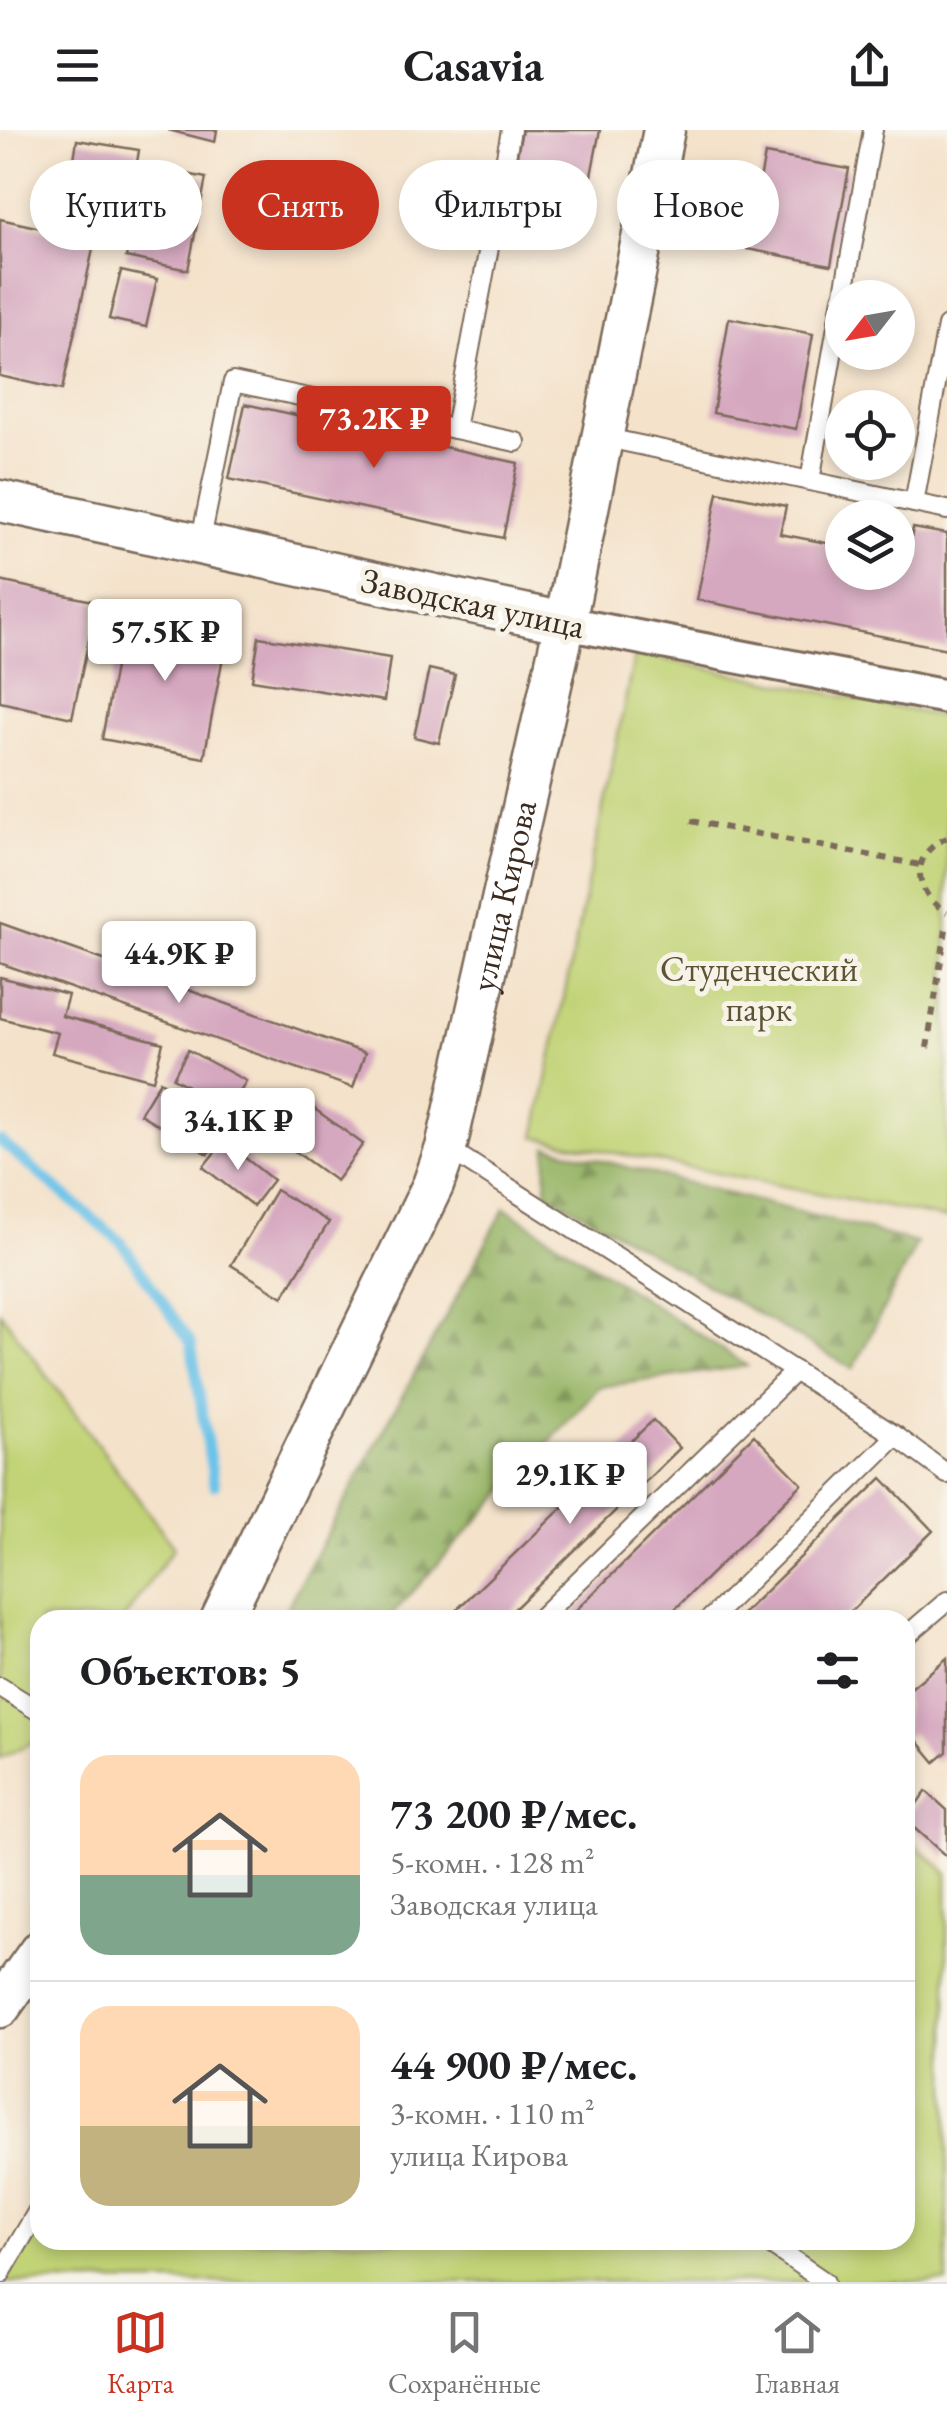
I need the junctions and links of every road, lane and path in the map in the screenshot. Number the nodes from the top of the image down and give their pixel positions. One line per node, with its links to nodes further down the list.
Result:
1 (510, 130): 7 (lane)
2 (664, 130): 8 (street, улица Кирова)
3 (872, 130): 4 (lane)
4 (845, 280)
5 (947, 326): 12 (lane)
6 (829, 370): 10 (lane)
7 (455, 429): 9 (lane); 16 (lane)
8 (602, 437): 10 (lane); 17 (street, улица Кирова)
9 (516, 442)
10 (810, 480): 11 (lane)
11 (900, 500)
12 (915, 500)
13 (0, 502): 16 (street, Заводская улица)
14 (915, 503): 15 (lane)
15 (947, 510)
16 (200, 544): 17 (street, Заводская улица)
17 (564, 623): 18 (street, Заводская улица); 25 (street, улица Кирова)
18 (947, 697)
19 (691, 821): 21 (path)
20 (947, 838): 21 (path)
21 (920, 865): 22 (path)
22 (947, 912)
23 (947, 923): 24 (path)
24 (928, 1048)
25 (446, 1148): 26 (lane); 30 (street, улица Кирова)
26 (795, 1371): 27 (lane); 31 (lane)
27 (896, 1436): 28 (lane); 32 (lane)
28 (947, 1474)
29 (947, 1602): 33 (lane)
30 (226, 1610)
31 (548, 1610)
32 (719, 1610)
33 (915, 1629)
34 (0, 1687): 35 (lane)
35 (30, 1706)
36 (30, 1964): 37 (street)
37 (0, 2007)
38 (30, 2224): 40 (lane)
39 (779, 2250): 41 (lane)
40 (0, 2275)
41 (825, 2282)

